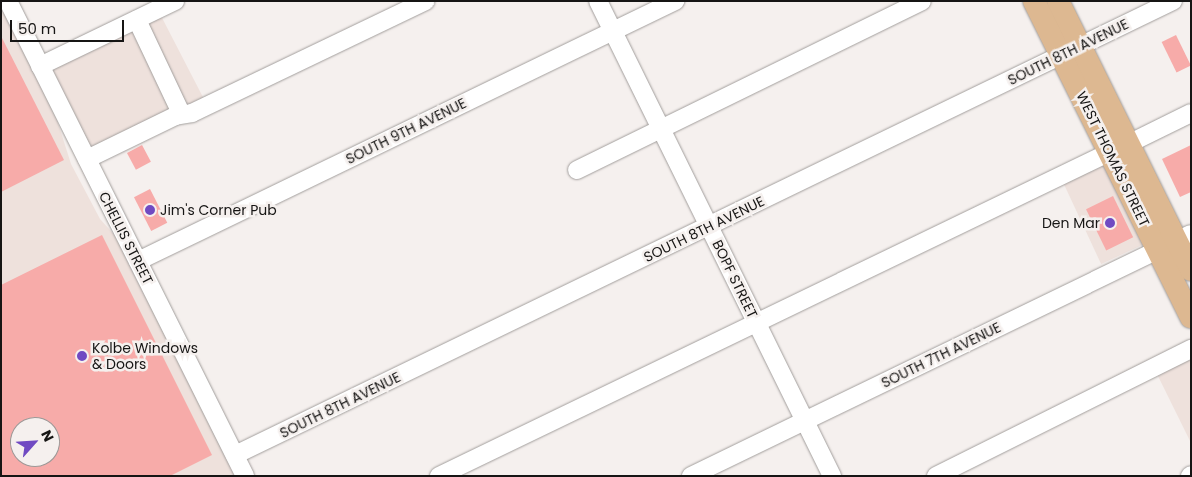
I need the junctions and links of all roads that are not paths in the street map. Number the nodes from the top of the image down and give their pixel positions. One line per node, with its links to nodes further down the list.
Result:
1 (8, 1): 13 (street, CHELLIS STREET)
2 (175, 1): 10 (street)
3 (426, 1): 15 (street)
4 (598, 1): 11 (street, BOPF STREET)
5 (675, 1): 11 (street, SOUTH 9TH AVENUE)
6 (922, 1): 16 (street)
7 (1034, 1): 12 (main road, WEST THOMAS STREET)
8 (1058, 1): 12 (main road, WEST THOMAS STREET)
9 (1172, 1): 12 (street, SOUTH 8TH AVENUE)
10 (137, 20): 13 (street); 15 (street)
11 (613, 31): 16 (street, BOPF STREET); 22 (street, SOUTH 9TH AVENUE)
12 (1070, 51): 17 (main road, WEST THOMAS STREET); 20 (street, SOUTH 8TH AVENUE)
13 (40, 66): 18 (street, CHELLIS STREET)
14 (1191, 114): 17 (street)
15 (175, 116): 18 (street)
16 (662, 129): 19 (street); 20 (street, BOPF STREET)
17 (1119, 148): 21 (main road, WEST THOMAS STREET); 25 (street)
18 (87, 159): 22 (street, CHELLIS STREET)
19 (577, 170)
20 (709, 226): 25 (street, BOPF STREET); 28 (street, SOUTH 8TH AVENUE)
21 (1175, 241): 23 (main road, WEST THOMAS STREET); 24 (main road, WEST THOMAS STREET); 27 (street, SOUTH 7TH AVENUE)
22 (138, 262): 28 (street, CHELLIS STREET)
23 (1191, 270)
24 (1191, 317)
25 (756, 323): 27 (street, BOPF STREET); 30 (street)
26 (1191, 349): 33 (street)
27 (804, 421): 31 (street, SOUTH 7TH AVENUE); 32 (street, BOPF STREET)
28 (235, 455): 29 (street, CHELLIS STREET)
29 (245, 476)
30 (439, 476)
31 (691, 476)
32 (832, 476)
33 (936, 476)

